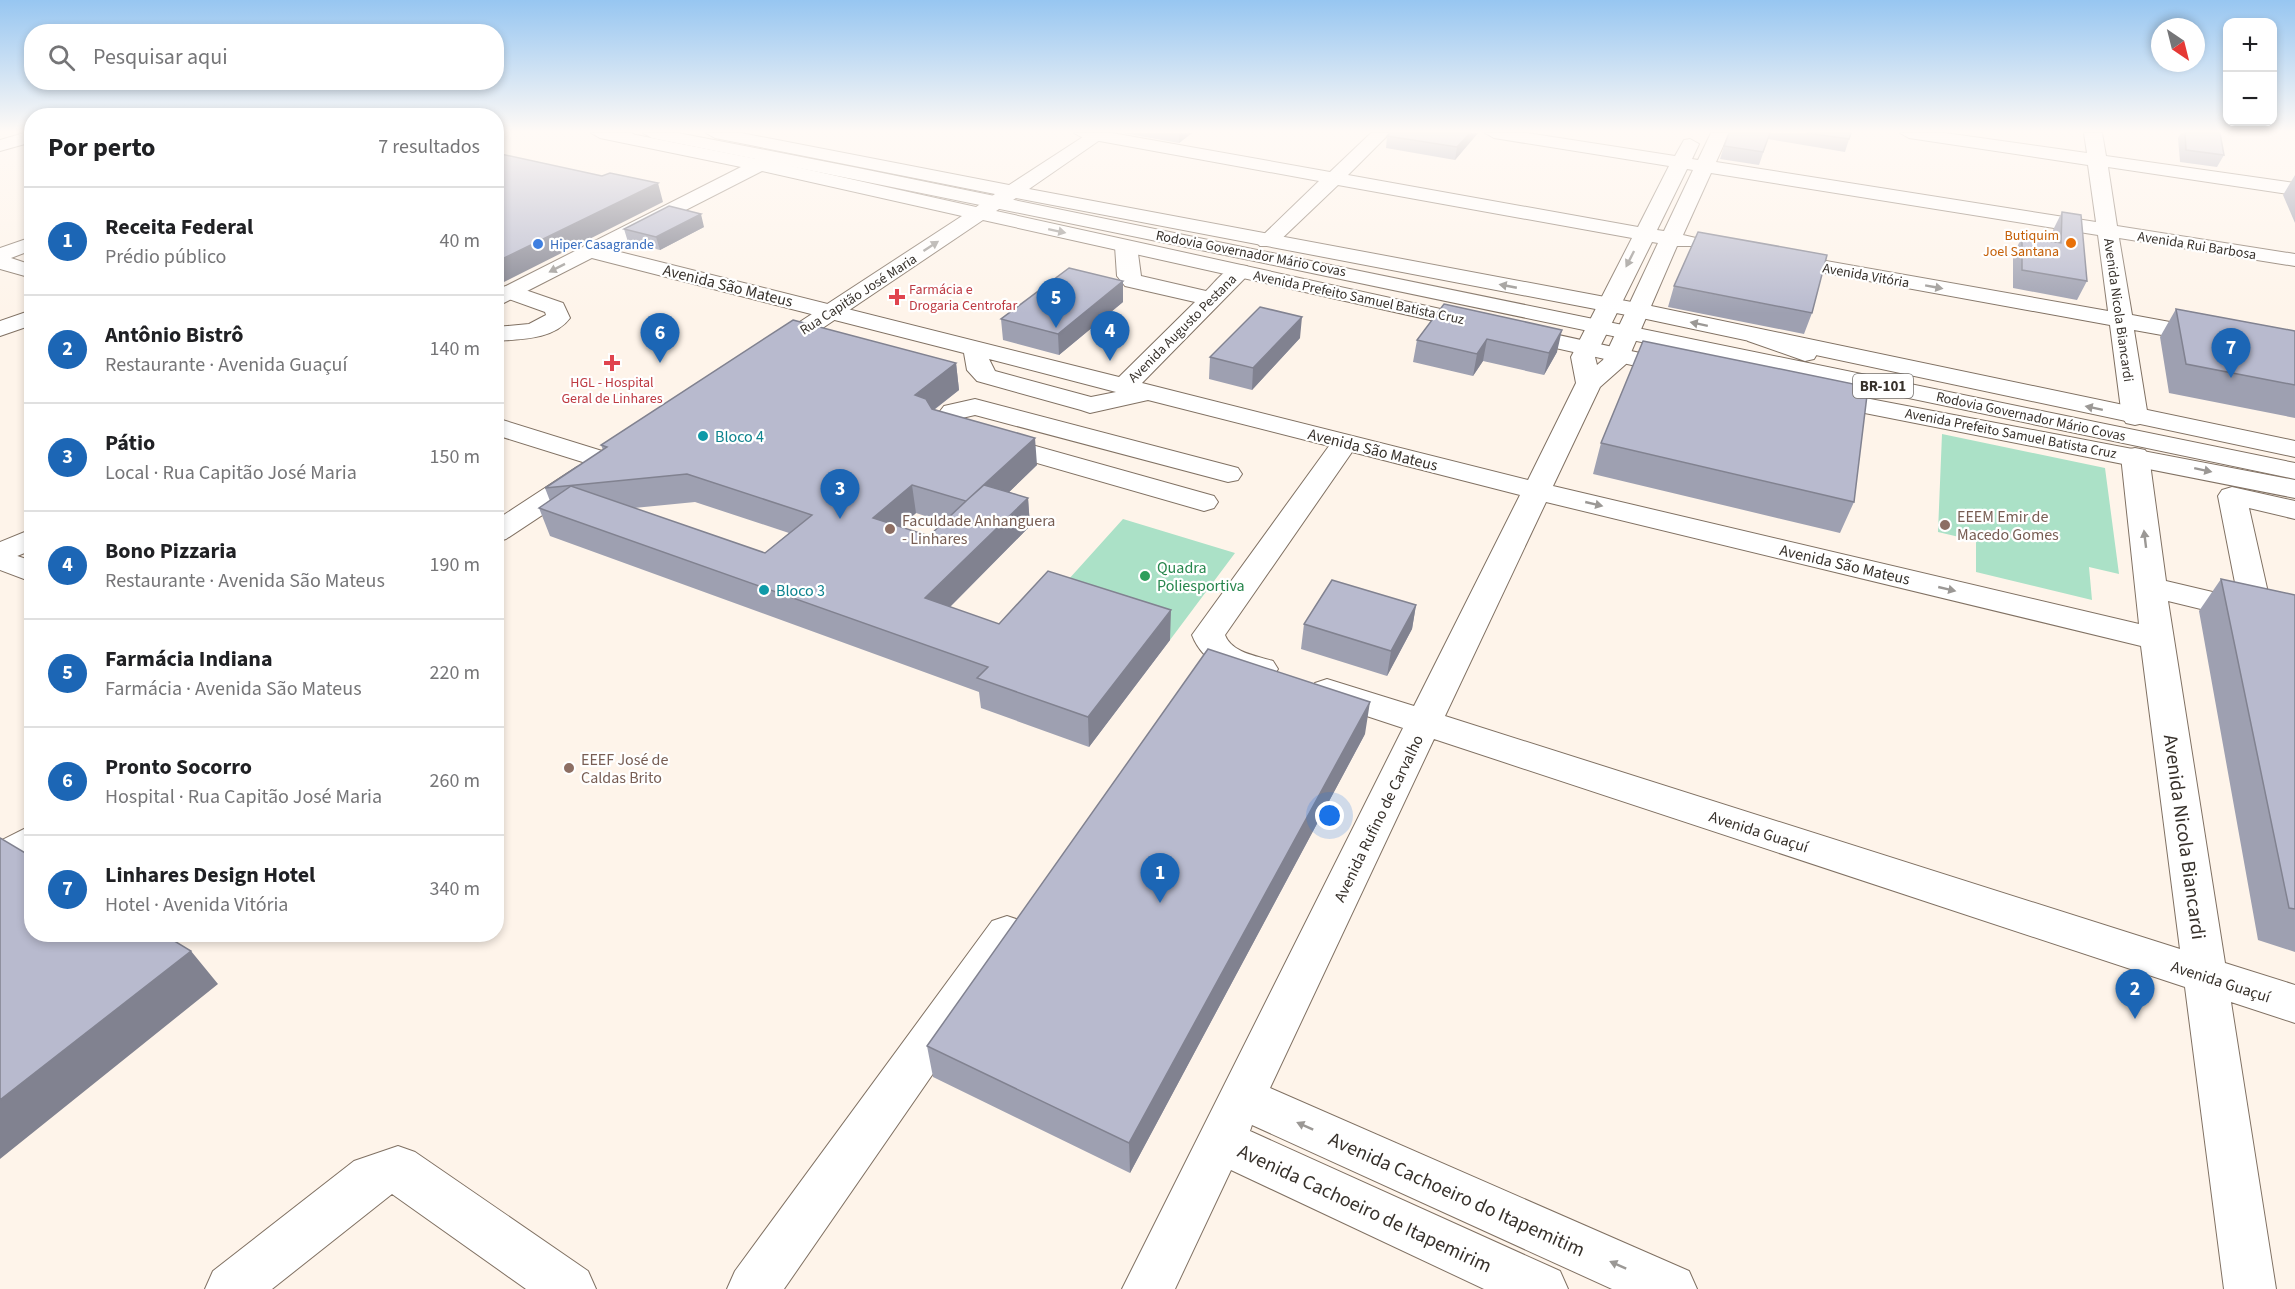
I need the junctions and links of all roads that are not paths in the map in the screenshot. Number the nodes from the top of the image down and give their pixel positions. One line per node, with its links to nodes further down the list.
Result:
1 (704, 193): 20 (main road)
2 (943, 193): 11 (main road, Avenida Prefeito Samuel Batista Cruz)
3 (960, 193): 11 (main road, Avenida Prefeito Samuel Batista Cruz)
4 (1011, 193): 11 (main road, Rua Capitão José Maria)
5 (1319, 193): 16 (main road)
6 (1418, 193): 14 (main road)
7 (1664, 193): 14 (main road)
8 (1691, 193): 15 (main road)
9 (1872, 193): 12 (main road, Avenida Rui Barbosa)
10 (2102, 193): 12 (main road, Avenida Nicola Biancardi)
11 (997, 203): 13 (main road, Avenida Prefeito Samuel Batista Cruz); 19 (main road, Avenida Prefeito Samuel Batista Cruz, one-way to 19); 27 (main road, Rodovia Governador Mário Covas / BR-101); 33 (main road, Rua Capitão José Maria, one-way to 11)
12 (2107, 231): 23 (main road, Avenida Rui Barbosa); 35 (main road, Avenida Nicola Biancardi)
13 (1231, 234): 16 (main road, Avenida Prefeito Samuel Batista Cruz); 28 (main road)
14 (1643, 234): 15 (main road); 31 (main road, one-way to 31)
15 (1670, 239): 17 (main road); 32 (main road)
16 (1268, 242): 31 (main road, Avenida Prefeito Samuel Batista Cruz, one-way to 16)
17 (1705, 245)
18 (24, 246): 21 (main road)
19 (1126, 246): 26 (main road, Avenida Prefeito Samuel Batista Cruz); 30 (main road)
20 (592, 251): 29 (main road, one-way to 29); 33 (main road, Avenida São Mateus)
21 (0, 255)
22 (1762, 256): 35 (main road, Avenida Vitória, one-way to 35)
23 (2295, 260)
24 (0, 262): 25 (main road)
25 (24, 270)
26 (1239, 271): 30 (main road, Avenida Augusto Pestana); 36 (main road, Avenida Prefeito Samuel Batista Cruz)
27 (1345, 272): 28 (main road, Rodovia Governador Mário Covas / BR-101); 36 (main road)
28 (1406, 285): 43 (main road, Rodovia Governador Mário Covas / BR-101)
29 (504, 296): 38 (main road)
30 (1212, 298): 47 (main road, Avenida Augusto Pestana)
31 (1607, 305): 32 (main road, Avenida Prefeito Samuel Batista Cruz); 43 (main road)
32 (1636, 310): 39 (main road, Avenida Prefeito Samuel Batista Cruz, one-way to 32); 40 (main road)
33 (832, 312): 41 (main road, Avenida São Mateus); 44 (main road, Rua Capitão José Maria)
34 (24, 320): 37 (main road)
35 (2120, 321): 42 (main road, Avenida Vitória); 51 (main road, Avenida Nicola Biancardi)
36 (1488, 326): 43 (main road, Avenida Prefeito Samuel Batista Cruz)
37 (0, 329)
38 (504, 333)
39 (1756, 336): 50 (main road); 51 (main road, Avenida Prefeito Samuel Batista Cruz, one-way to 39)
40 (1624, 345): 43 (main road, BR-101); 43 (main road, Avenida Rufino de Carvalho); 45 (main road); 50 (main road, Rodovia Governador Mário Covas / BR-101)
41 (975, 348): 47 (main road, Avenida São Mateus); 49 (main road)
42 (2295, 352)
43 (1591, 353): 61 (main road, Avenida Rufino de Carvalho)
44 (753, 364)
45 (1699, 373)
46 (1744, 382): 50 (main road)
47 (1137, 389): 49 (main road); 54 (main road, Avenida São Mateus)
48 (1802, 394): 56 (main road, Avenida Prefeito Samuel Batista Cruz)
49 (1062, 399): 53 (main road)
50 (2035, 417): 58 (main road, Rodovia Governador Mário Covas / BR-101)
51 (2135, 417): 55 (main road, Avenida Prefeito Samuel Batista Cruz)
52 (504, 428): 64 (main road)
53 (1073, 431): 57 (main road); 57 (main road); 59 (main road)
54 (1346, 442): 61 (main road, Avenida São Mateus); 72 (main road, Avenida Guaçuí)
55 (2295, 449)
56 (2134, 456): 60 (main road, Avenida Prefeito Samuel Batista Cruz, one-way to 60); 68 (main road, Avenida Nicola Biancardi, one-way to 56)
57 (1045, 458): 62 (main road)
58 (2295, 471)
59 (1228, 474)
60 (2295, 489)
61 (1537, 491): 71 (main road, Avenida São Mateus, one-way to 71); 72 (main road, Avenida Rufino de Carvalho)
62 (1204, 502)
63 (2295, 510): 69 (main road)
64 (504, 528)
65 (24, 542): 66 (main road)
66 (0, 556): 67 (main road)
67 (24, 569)
68 (2150, 587): 69 (main road); 71 (main road, Avenida Nicola Biancardi)
69 (2257, 613): 70 (main road)
70 (2295, 622)
71 (2157, 639): 76 (main road, Avenida Nicola Biancardi)
72 (1424, 722): 76 (main road, Avenida Guaçuí); 78 (main road, Avenida Rufino de Carvalho)
73 (24, 845): 74 (main road)
74 (0, 861)
75 (1031, 899): 82 (main road)
76 (2205, 975): 77 (main road, Avenida Guaçuí); 86 (main road, Avenida Nicola Biancardi)
77 (2295, 1004)
78 (1242, 1098): 79 (main road, Avenida Rufino de Carvalho); 85 (main road, Avenida Cachoeiro do Itapemitim, one-way to 78)
79 (1220, 1141): 83 (main road, Avenida Rufino de Carvalho); 84 (main road, Avenida Cachoeiro de Itapemirim)
80 (231, 1289): 81 (main road)
81 (570, 1289)
82 (753, 1289)
83 (1148, 1289)
84 (1542, 1289)
85 (1671, 1289)
86 (2250, 1289)

